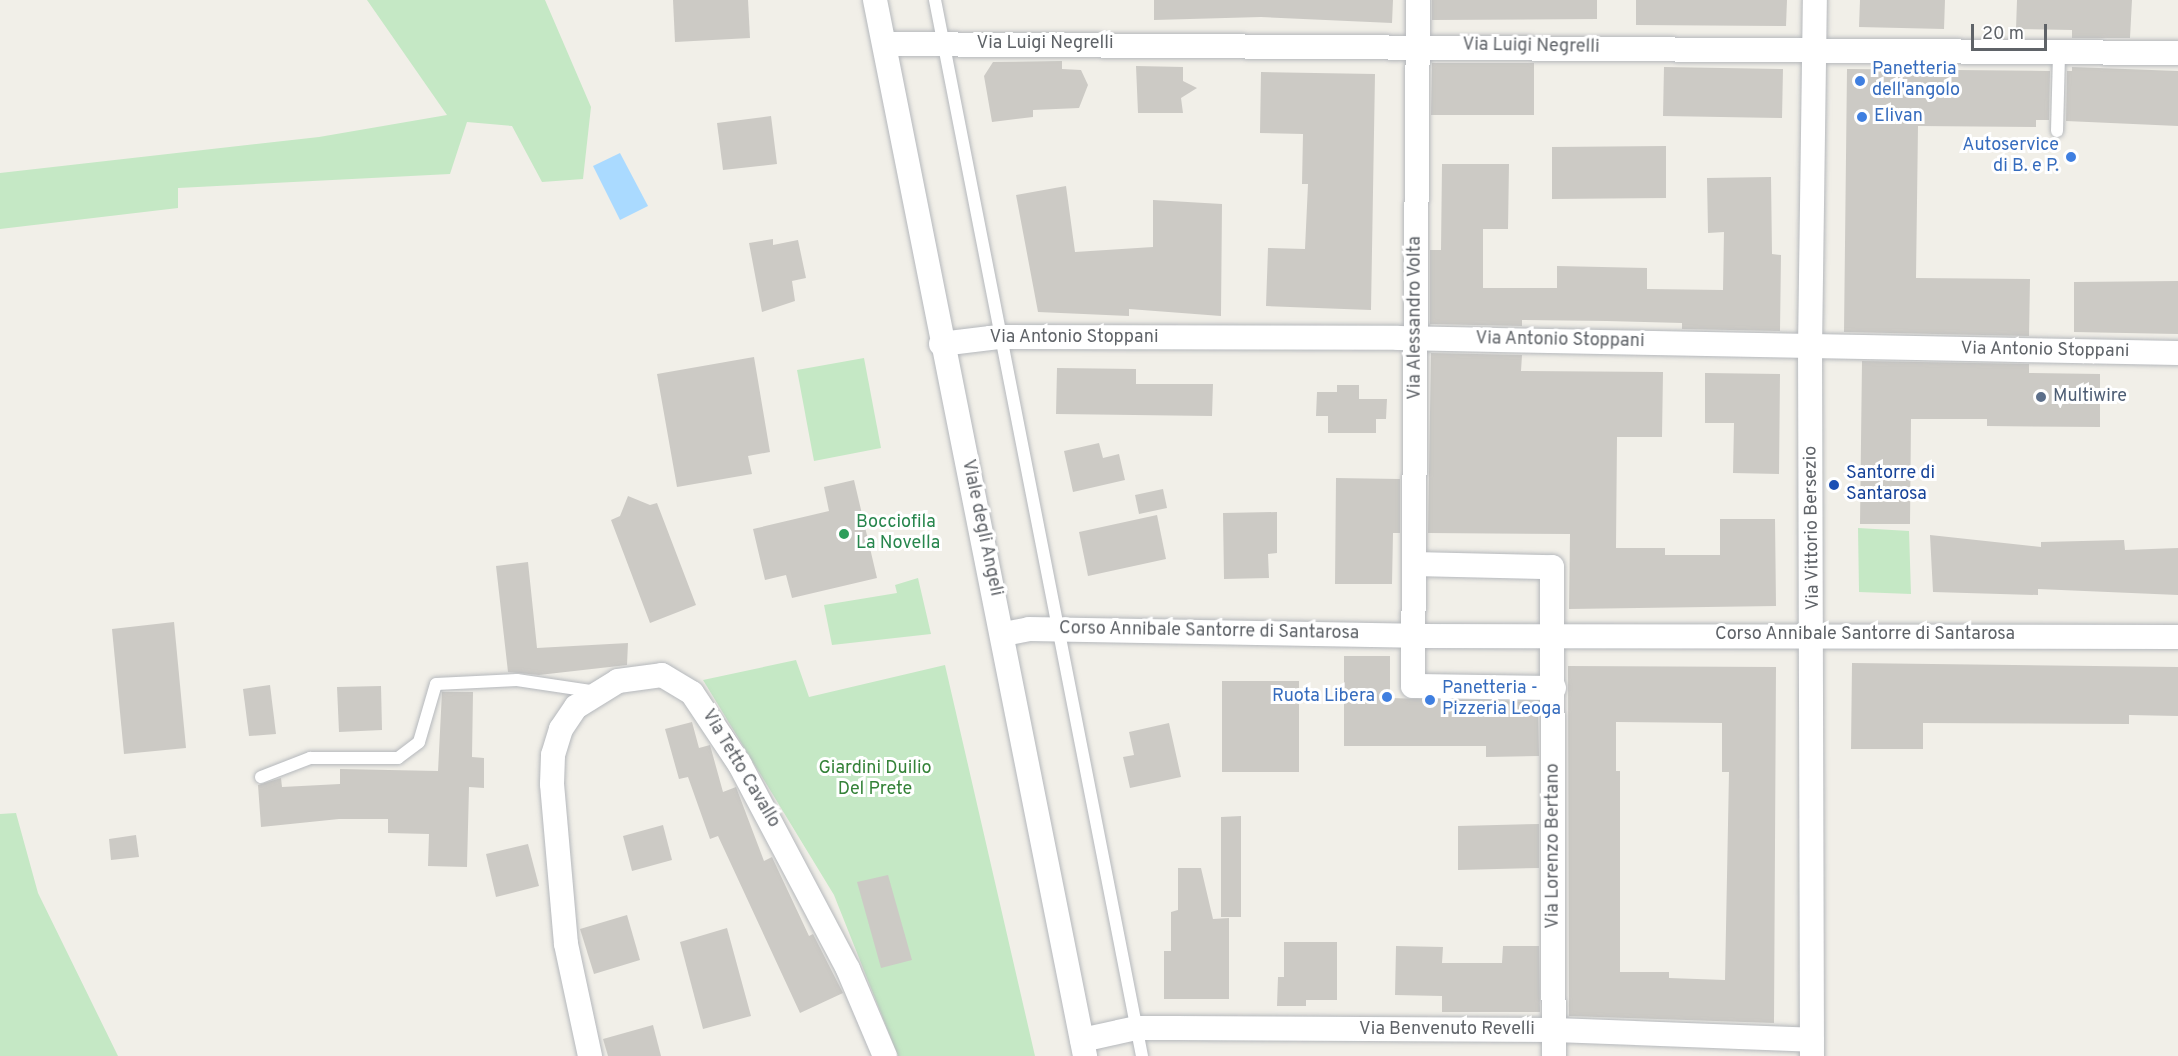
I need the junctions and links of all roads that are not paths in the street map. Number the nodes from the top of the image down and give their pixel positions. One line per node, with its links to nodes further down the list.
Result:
1 (875, 0): 6 (street, Viale degli Angeli)
2 (935, 0): 5 (lane)
3 (1419, 0): 7 (street, Via Alessandro Volta)
4 (1815, 0): 8 (street, Via Vittorio Bersezio)
5 (946, 43): 6 (street, Via Luigi Negrelli); 7 (street, Via Luigi Negrelli); 12 (lane)
6 (885, 44): 14 (street, Viale degli Angeli)
7 (1418, 47): 8 (street, Via Luigi Negrelli); 13 (street, Via Alessandro Volta)
8 (1815, 50): 10 (street, Via Luigi Negrelli); 15 (street, Via Vittorio Bersezio)
9 (2178, 53): 10 (street, Via Luigi Negrelli)
10 (2060, 54): 11 (lane)
11 (2057, 131)
12 (999, 337): 13 (street, Via Antonio Stoppani); 14 (street, Via Antonio Stoppani); 18 (lane)
13 (1416, 338): 15 (street, Via Antonio Stoppani); 17 (street, Via Alessandro Volta)
14 (942, 344): 19 (street, Viale degli Angeli)
15 (1810, 348): 16 (street, Via Antonio Stoppani); 20 (street, Via Vittorio Bersezio)
16 (2178, 353)
17 (1415, 564): 21 (street, Via Alessandro Volta); 22 (street)
18 (1061, 629): 19 (street, Corso Annibale Santorre di Santarosa); 21 (street, Corso Annibale Santorre di Santarosa); 27 (lane)
19 (1004, 634): 29 (street, Viale degli Angeli)
20 (1814, 634): 22 (street, Corso Annibale Santorre di Santarosa); 23 (street, Corso Annibale Santorre di Santarosa); 30 (street, Via Vittorio Bersezio)
21 (1414, 636): 22 (street, Corso Annibale Santorre di Santarosa); 24 (street)
22 (1552, 637): 24 (street, Via Lorenzo Bertano)
23 (2178, 637)
24 (1554, 687): 28 (street, Via Lorenzo Bertano)
25 (598, 692): 26 (lane); 31 (street, Via Tetto Cavallo); 32 (street, Via Tetto Cavallo)
26 (261, 777)
27 (1136, 1028): 28 (street, Via Benvenuto Revelli); 29 (street, Via Benvenuto Revelli); 33 (lane)
28 (1555, 1030): 30 (street, Via Benvenuto Revelli); 34 (street, Via Lorenzo Bertano)
29 (1084, 1048)
30 (1812, 1048)
31 (590, 1056)
32 (885, 1056)
33 (1142, 1056)
34 (1554, 1056)

